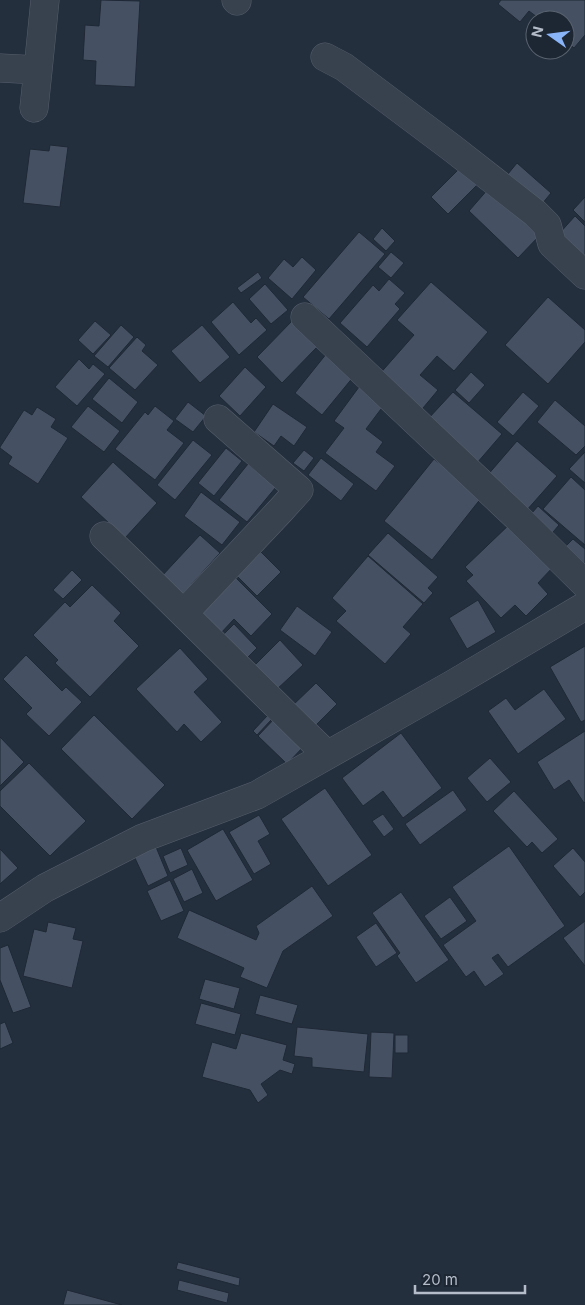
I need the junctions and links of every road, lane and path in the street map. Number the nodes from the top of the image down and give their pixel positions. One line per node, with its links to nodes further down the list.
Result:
1 (45, 0): 4 (street)
2 (324, 57): 6 (street)
3 (0, 68): 4 (street)
4 (38, 70): 5 (street)
5 (34, 108)
6 (585, 275)
7 (305, 317): 10 (street)
8 (218, 419): 12 (street)
9 (104, 536): 12 (street)
10 (585, 584)
11 (585, 606): 13 (street)
12 (184, 613): 13 (street)
13 (327, 756): 14 (street)
14 (0, 918)

